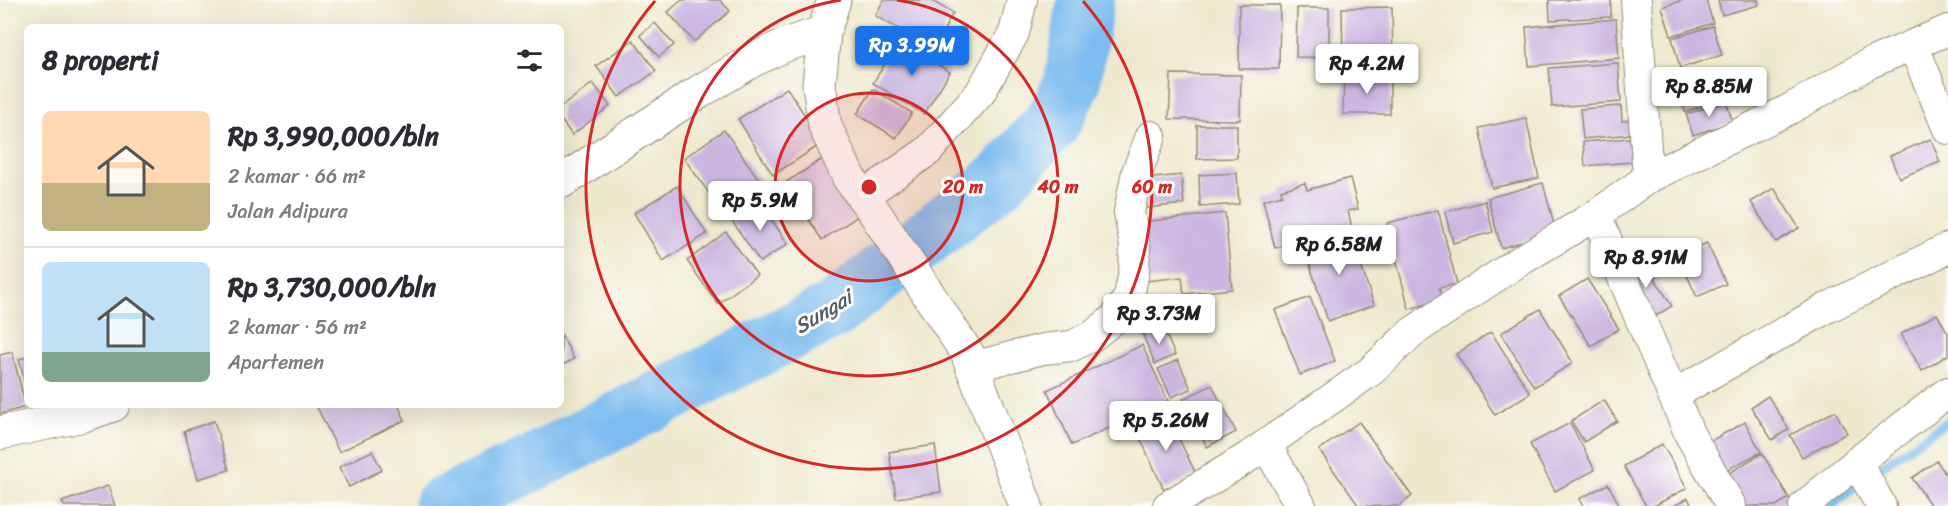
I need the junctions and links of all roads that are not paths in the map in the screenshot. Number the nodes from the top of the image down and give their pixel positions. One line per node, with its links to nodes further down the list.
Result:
1 (834, 0): 5 (main road)
2 (1022, 0): 11 (street)
3 (1636, 0): 9 (street)
4 (1948, 30): 6 (street)
5 (824, 32): 10 (main road); 11 (main road)
6 (1914, 45): 7 (street); 9 (street)
7 (1948, 129)
8 (1151, 135): 14 (street)
9 (1648, 178): 12 (street)
10 (564, 180)
11 (868, 203): 14 (main road)
12 (1596, 215): 16 (street); 19 (street)
13 (1948, 248): 16 (street)
14 (970, 360): 21 (main road)
15 (1948, 392): 20 (street)
16 (1673, 395): 24 (street)
17 (105, 408): 18 (main road)
18 (0, 433)
19 (1266, 445): 22 (street); 23 (street)
20 (1857, 462): 25 (street); 26 (street)
21 (1026, 506)
22 (1168, 506)
23 (1301, 506)
24 (1731, 506)
25 (1804, 506)
26 (1881, 506)

